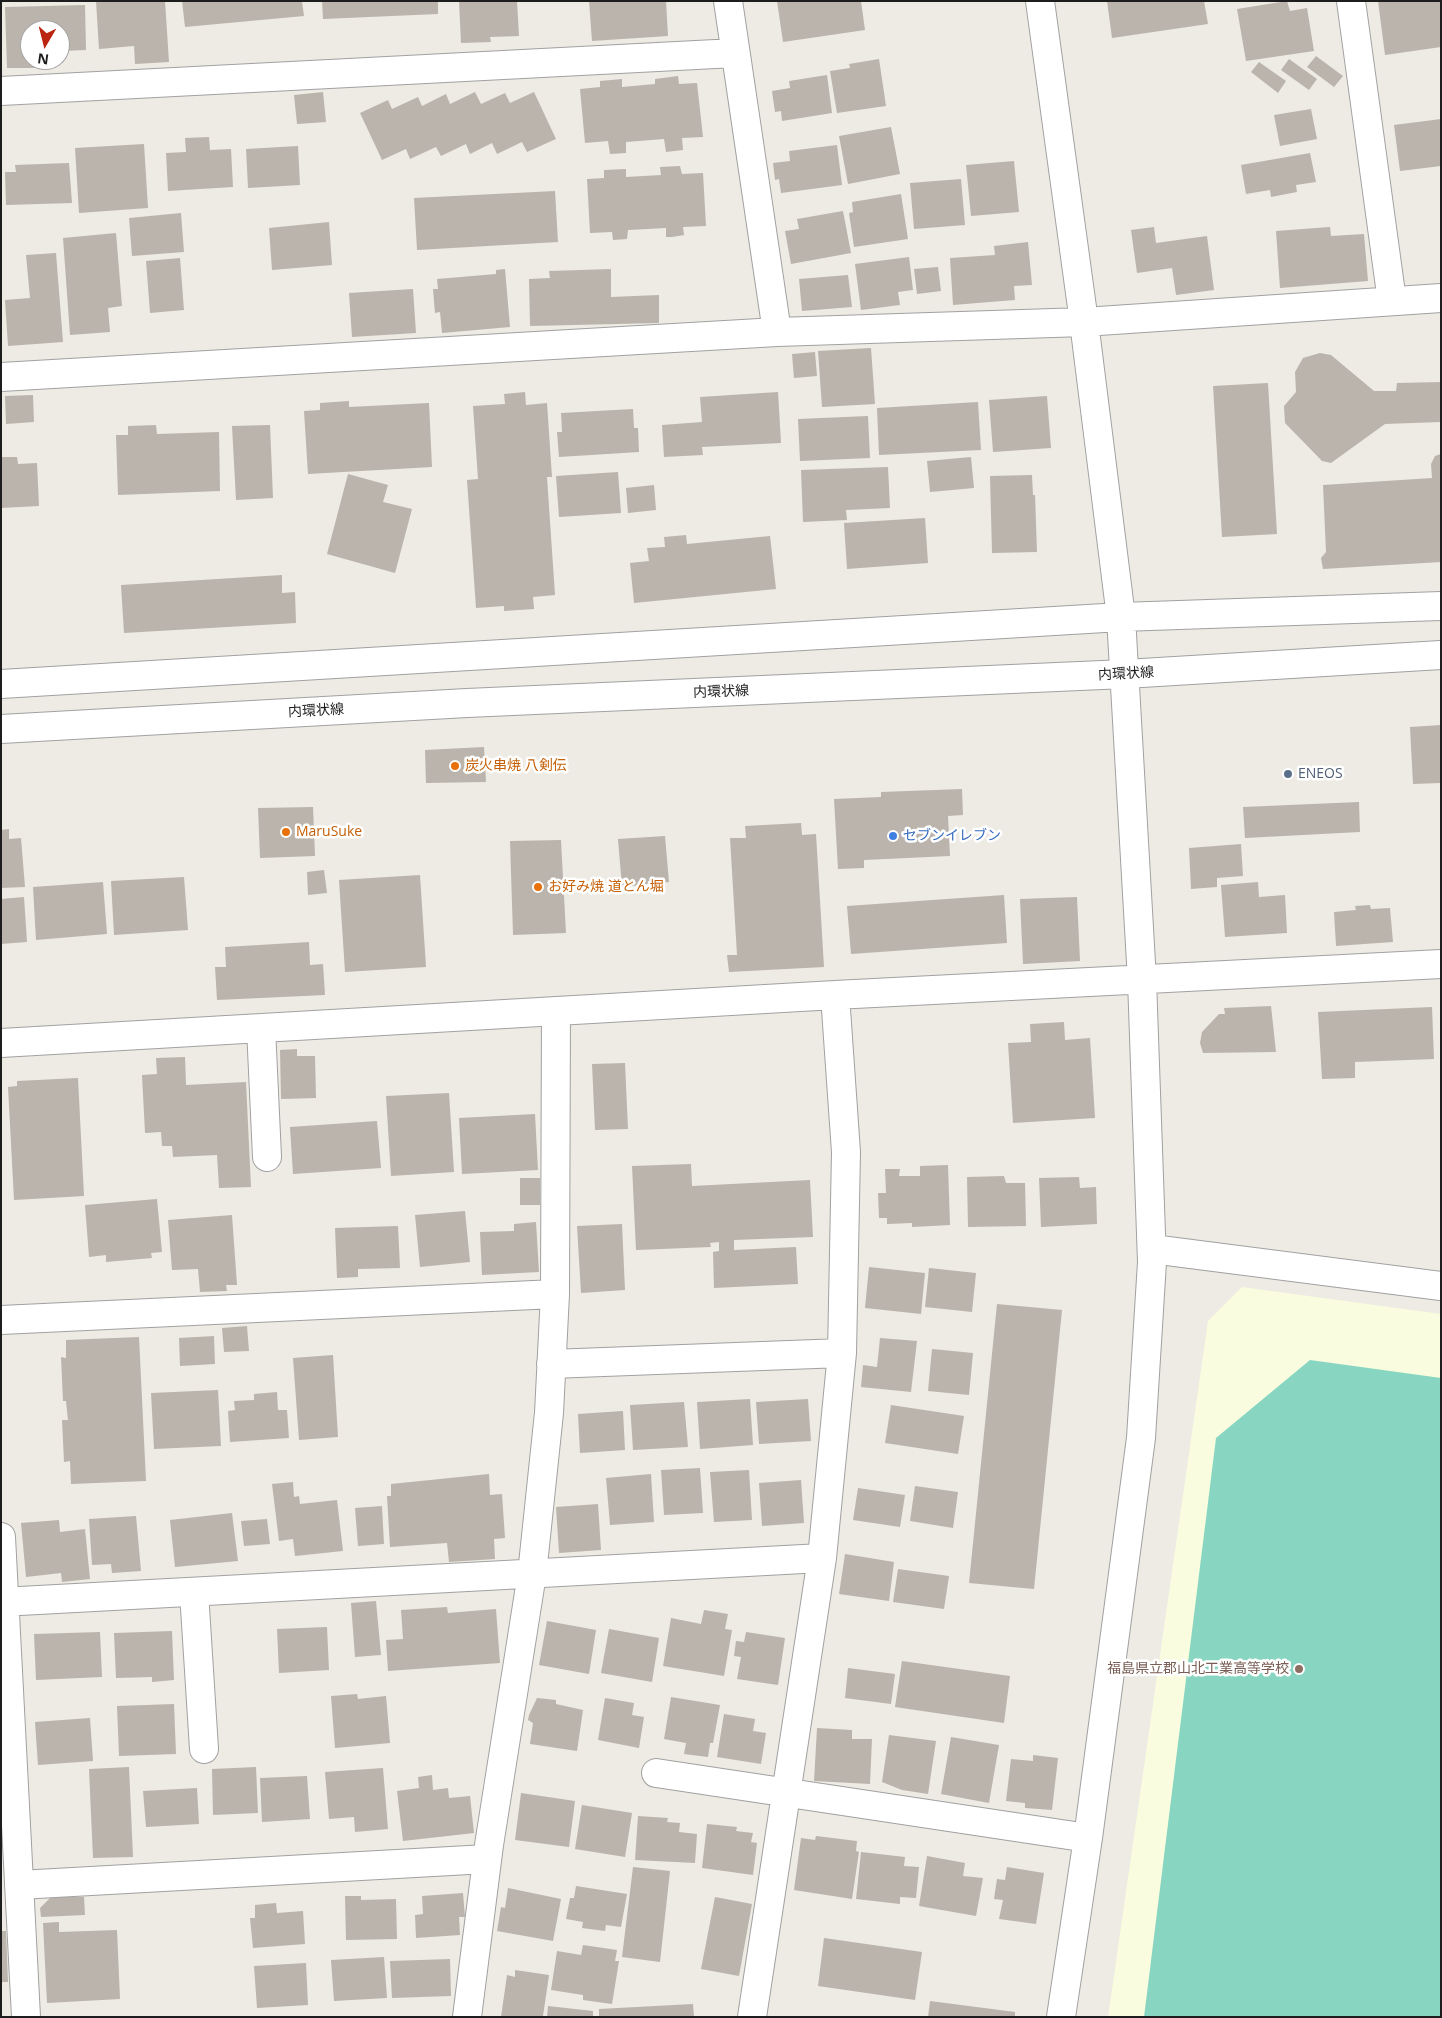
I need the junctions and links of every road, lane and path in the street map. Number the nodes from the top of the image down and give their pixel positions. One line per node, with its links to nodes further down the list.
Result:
1 (728, 1): 4 (street)
2 (1040, 1): 8 (street)
3 (1352, 1): 7 (street)
4 (735, 53): 5 (street); 9 (street)
5 (1, 91)
6 (1441, 298): 7 (street)
7 (1392, 301): 8 (street)
8 (1084, 322): 9 (street); 12 (street)
9 (777, 332): 10 (street)
10 (1, 377)
11 (1441, 606): 12 (street)
12 (1121, 617): 14 (street); 15 (street)
13 (1441, 655): 14 (street, 内環状線)
14 (1125, 674): 16 (street, 内環状線); 18 (street)
15 (1, 684)
16 (1, 729)
17 (1441, 964): 18 (street)
18 (1142, 980): 19 (street); 24 (street)
19 (835, 995): 20 (street); 28 (street)
20 (556, 1011): 21 (street); 26 (street)
21 (261, 1028): 22 (street); 23 (street)
22 (1, 1043)
23 (267, 1157)
24 (1152, 1249): 25 (street); 38 (street)
25 (1441, 1286)
26 (555, 1294): 27 (street); 29 (street)
27 (1, 1320)
28 (842, 1353): 29 (street); 31 (street)
29 (551, 1364): 32 (street)
30 (1, 1537): 34 (street)
31 (822, 1558): 32 (street); 37 (street)
32 (532, 1574): 33 (street); 39 (street)
33 (194, 1592): 34 (street); 35 (street)
34 (3, 1601): 40 (street)
35 (204, 1749)
36 (656, 1773): 37 (street)
37 (787, 1791): 38 (street); 43 (street)
38 (1088, 1838): 44 (street)
39 (487, 1859): 40 (street); 42 (street)
40 (19, 1885): 41 (street)
41 (26, 2017)
42 (467, 2017)
43 (752, 2017)
44 (1061, 2017)

